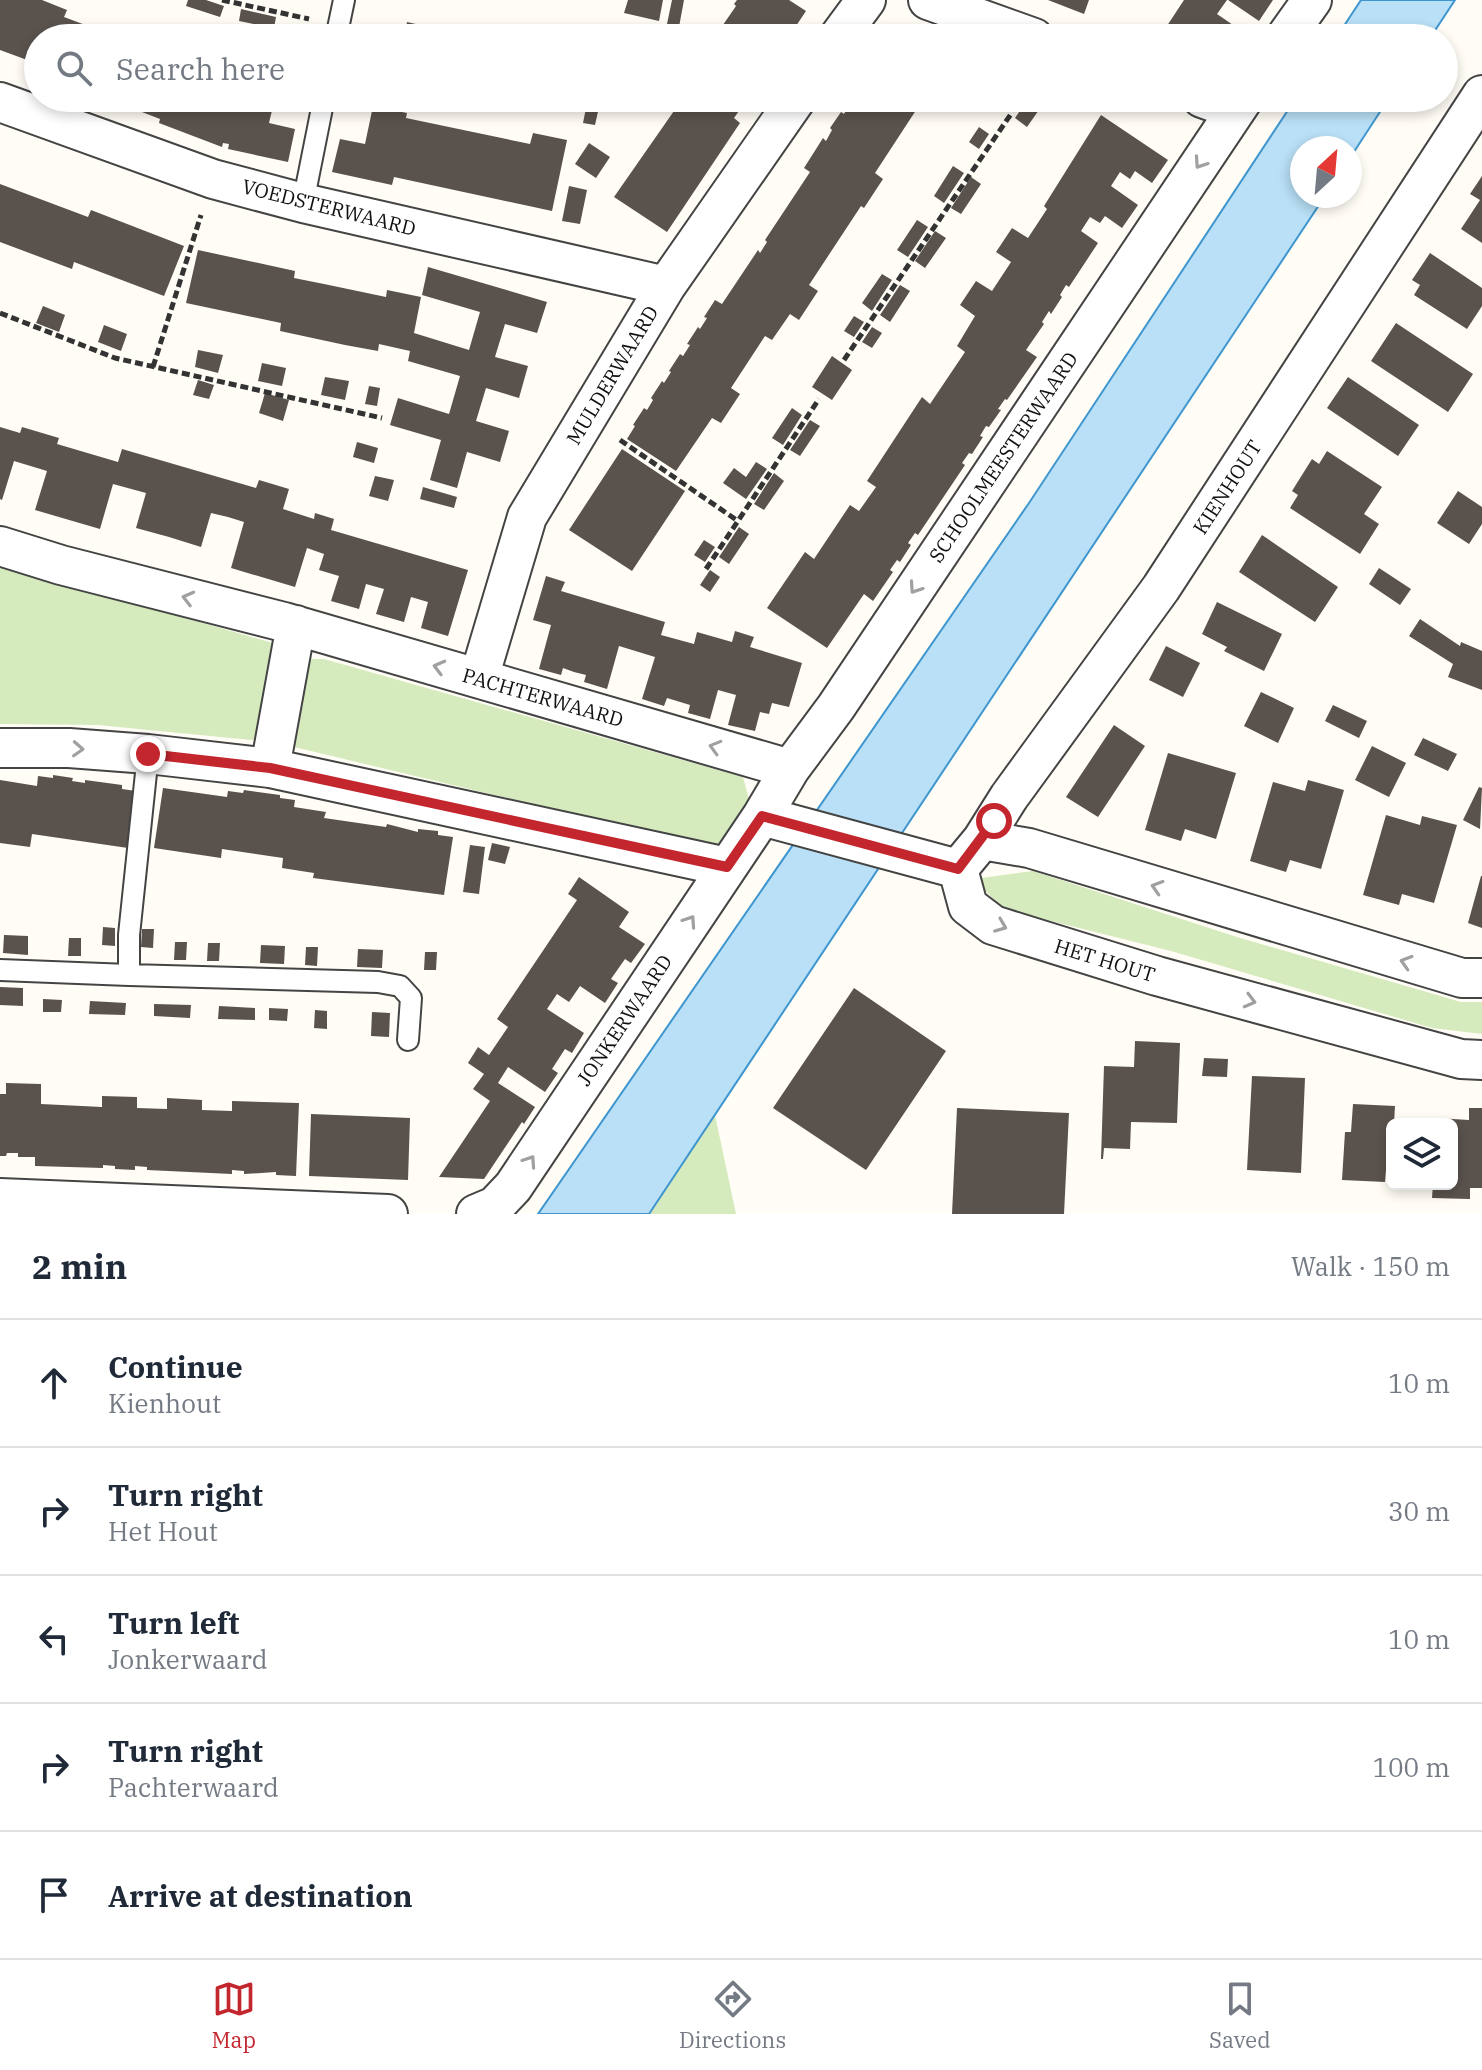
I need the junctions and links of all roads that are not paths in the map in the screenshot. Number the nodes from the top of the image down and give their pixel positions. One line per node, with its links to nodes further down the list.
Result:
1 (344, 0): 5 (lane)
2 (866, 0): 6 (street)
3 (928, 0): 7 (street)
4 (1312, 0): 8 (street)
5 (339, 24)
6 (848, 24)
7 (995, 24)
8 (1295, 24)
9 (1482, 95): 26 (street, KIENHOUT)
10 (0, 102): 11 (street, VOEDSTERWAARD)
11 (24, 111)
12 (28, 112): 16 (street, VOEDSTERWAARD)
13 (321, 112): 16 (lane)
14 (787, 112): 17 (street, MULDERWAARD)
15 (1221, 112): 24 (street, SCHOOLMEESTERWAARD, one-way to 24)
16 (303, 203): 17 (street, VOEDSTERWAARD)
17 (666, 286): 20 (street, MULDERWAARD)
18 (0, 546): 19 (street, PACHTERWAARD, one-way to 18)
19 (296, 625): 20 (street, PACHTERWAARD, one-way to 19); 23 (street)
20 (479, 678): 24 (street, PACHTERWAARD, one-way to 20)
21 (0, 748): 22 (street, one-way to 22)
22 (148, 754): 23 (street); 30 (lane)
23 (270, 768): 27 (street)
24 (790, 769): 25 (street, SCHOOLMEESTERWAARD)
25 (778, 820): 27 (street, JONKERWAARD); 28 (street)
26 (982, 840): 28 (street, KIENHOUT); 31 (street, one-way to 26)
27 (727, 867): 36 (street, JONKERWAARD, one-way to 27)
28 (958, 869): 33 (street, HET HOUT, one-way to 33)
29 (0, 970): 30 (lane)
30 (129, 975): 32 (lane)
31 (1482, 978)
32 (408, 1040)
33 (1482, 1060)
34 (0, 1198): 35 (street)
35 (388, 1214)
36 (476, 1214)

